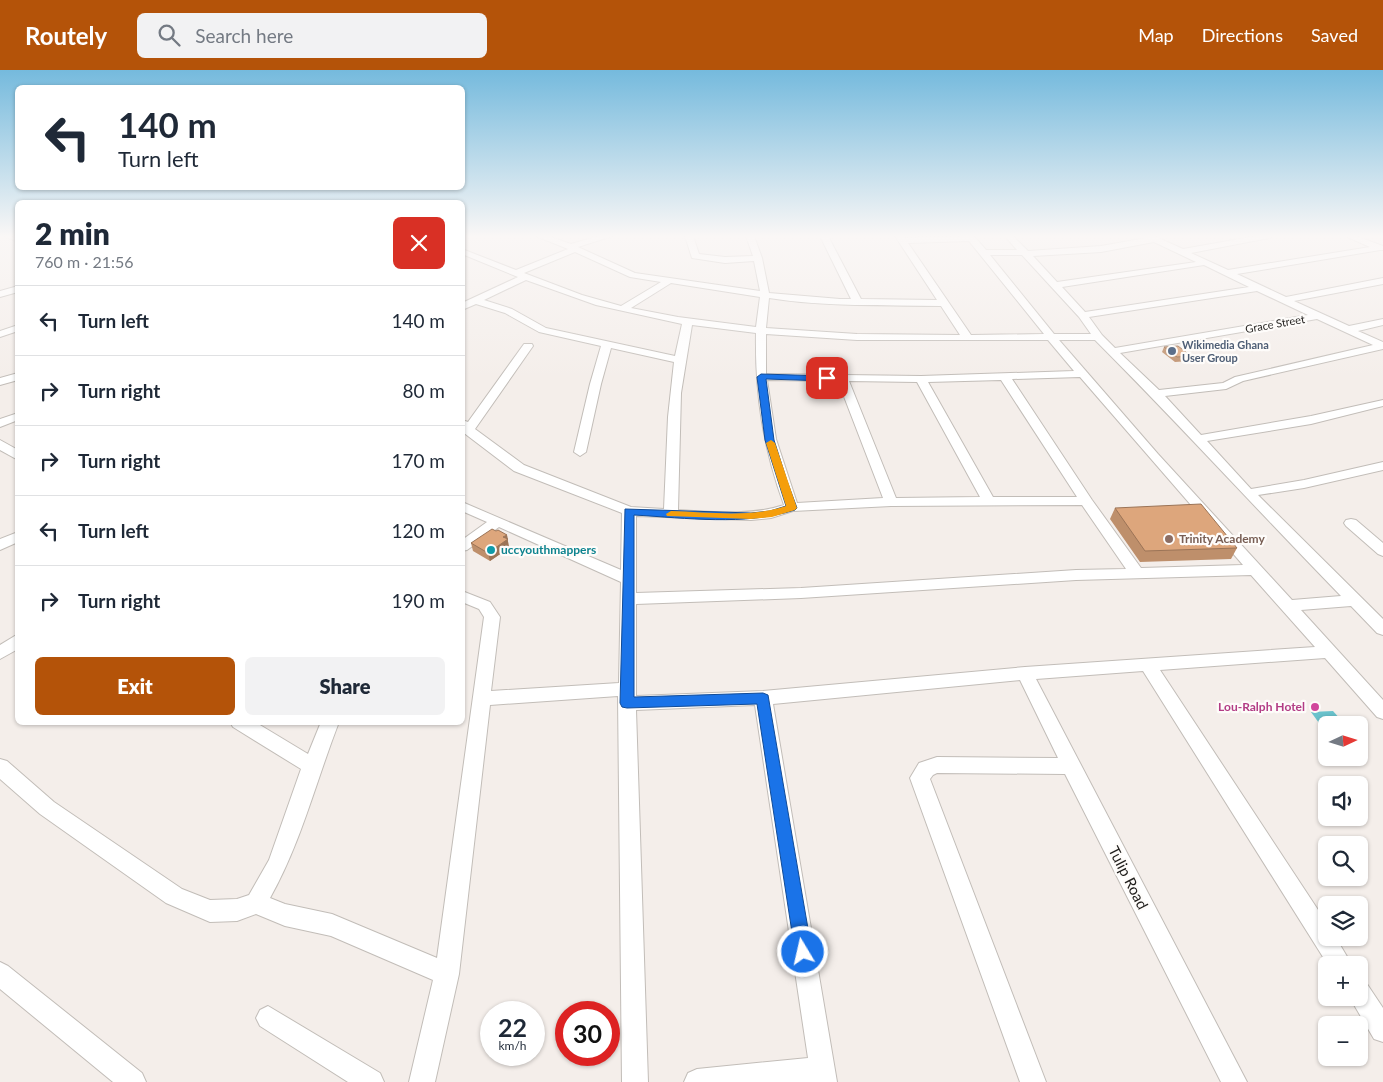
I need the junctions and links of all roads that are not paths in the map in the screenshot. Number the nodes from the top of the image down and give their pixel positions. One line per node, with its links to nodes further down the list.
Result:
1 (507, 283): 18 (street)
2 (542, 283): 22 (street)
3 (664, 283): 22 (street)
4 (688, 283): 16 (street)
5 (763, 283): 16 (street)
6 (848, 283): 19 (street)
7 (929, 283): 20 (street)
8 (1008, 283): 32 (street)
9 (1068, 283): 12 (street)
10 (1247, 283): 13 (street)
11 (1376, 283): 17 (street)
12 (1056, 285): 23 (street)
13 (1257, 288): 17 (street); 23 (street)
14 (15, 290): 15 (street)
15 (0, 294)
16 (765, 296): 19 (street); 28 (street)
17 (1285, 300): 24 (street)
18 (476, 301): 21 (street); 34 (street)
19 (858, 303): 20 (street)
20 (942, 303): 31 (street)
21 (465, 306)
22 (622, 309): 25 (street)
23 (1083, 314): 33 (street)
24 (1318, 316): 29 (street); 37 (street, Grace Street)
25 (688, 321): 28 (street); 38 (street)
26 (1383, 322): 29 (street)
27 (15, 329): 30 (street)
28 (761, 330): 31 (street); 42 (street)
29 (1347, 330): 36 (street)
30 (0, 334)
31 (967, 337): 32 (street)
32 (1051, 337): 33 (street); 39 (street)
33 (1098, 337): 37 (street)
34 (607, 344): 38 (street); 53 (street)
35 (528, 346): 50 (street)
36 (1383, 346): 46 (street)
37 (1113, 351): 46 (street)
38 (680, 360): 63 (street)
39 (1082, 374): 40 (street); 70 (street)
40 (1005, 376): 44 (street); 58 (street)
41 (15, 377): 45 (street)
42 (761, 377): 43 (street); 61 (street)
43 (843, 379): 44 (street); 59 (street)
44 (921, 379): 57 (street)
45 (0, 382)
46 (1156, 394): 51 (street)
47 (1383, 403): 51 (street)
48 (15, 417): 49 (street)
49 (0, 424)
50 (465, 426): 62 (street)
51 (1197, 440): 56 (street)
52 (0, 444): 54 (street)
53 (580, 452)
54 (15, 454)
55 (1383, 466): 56 (street)
56 (1248, 493): 75 (street)
57 (988, 500): 58 (street); 59 (street)
58 (1086, 501): 71 (street)
59 (891, 502): 61 (street)
60 (465, 507): 64 (street)
61 (792, 508): 63 (street)
62 (629, 511): 63 (street); 72 (street)
63 (671, 514)
64 (496, 522): 68 (street); 72 (street)
65 (1351, 523): 69 (street)
66 (15, 538): 67 (street)
67 (0, 545)
68 (465, 545)
69 (1383, 551)
70 (1253, 570): 71 (street); 76 (street)
71 (1137, 574): 74 (street)
72 (628, 580): 74 (street)
73 (465, 597): 85 (street)
74 (628, 599): 83 (street)
75 (1354, 600): 76 (street); 77 (street)
76 (1286, 606): 79 (street)
77 (1383, 629)
78 (15, 642): 80 (street)
79 (1327, 652): 81 (street); 86 (street)
80 (0, 653)
81 (1146, 664): 82 (street); 93 (street)
82 (1025, 672): 84 (street); 90 (street, Tulip Road)
83 (627, 696): 84 (street); 85 (street); 103 (street)
84 (763, 698): 99 (street)
85 (482, 699): 95 (street)
86 (1383, 712)
87 (244, 725): 89 (street)
88 (329, 725): 89 (street)
89 (312, 766): 92 (street)
90 (1071, 766): 105 (street); 106 (street, Tulip Road)
91 (0, 767): 92 (street)
92 (256, 903): 95 (street)
93 (1335, 956)
94 (0, 974): 100 (street)
95 (447, 974): 102 (street)
96 (1368, 1006): 98 (street)
97 (268, 1018): 101 (street)
98 (1383, 1030)
99 (823, 1075): 104 (street)
100 (133, 1082)
101 (371, 1082)
102 (422, 1082)
103 (635, 1082)
104 (697, 1082)
105 (1033, 1082)
106 (1234, 1082)

